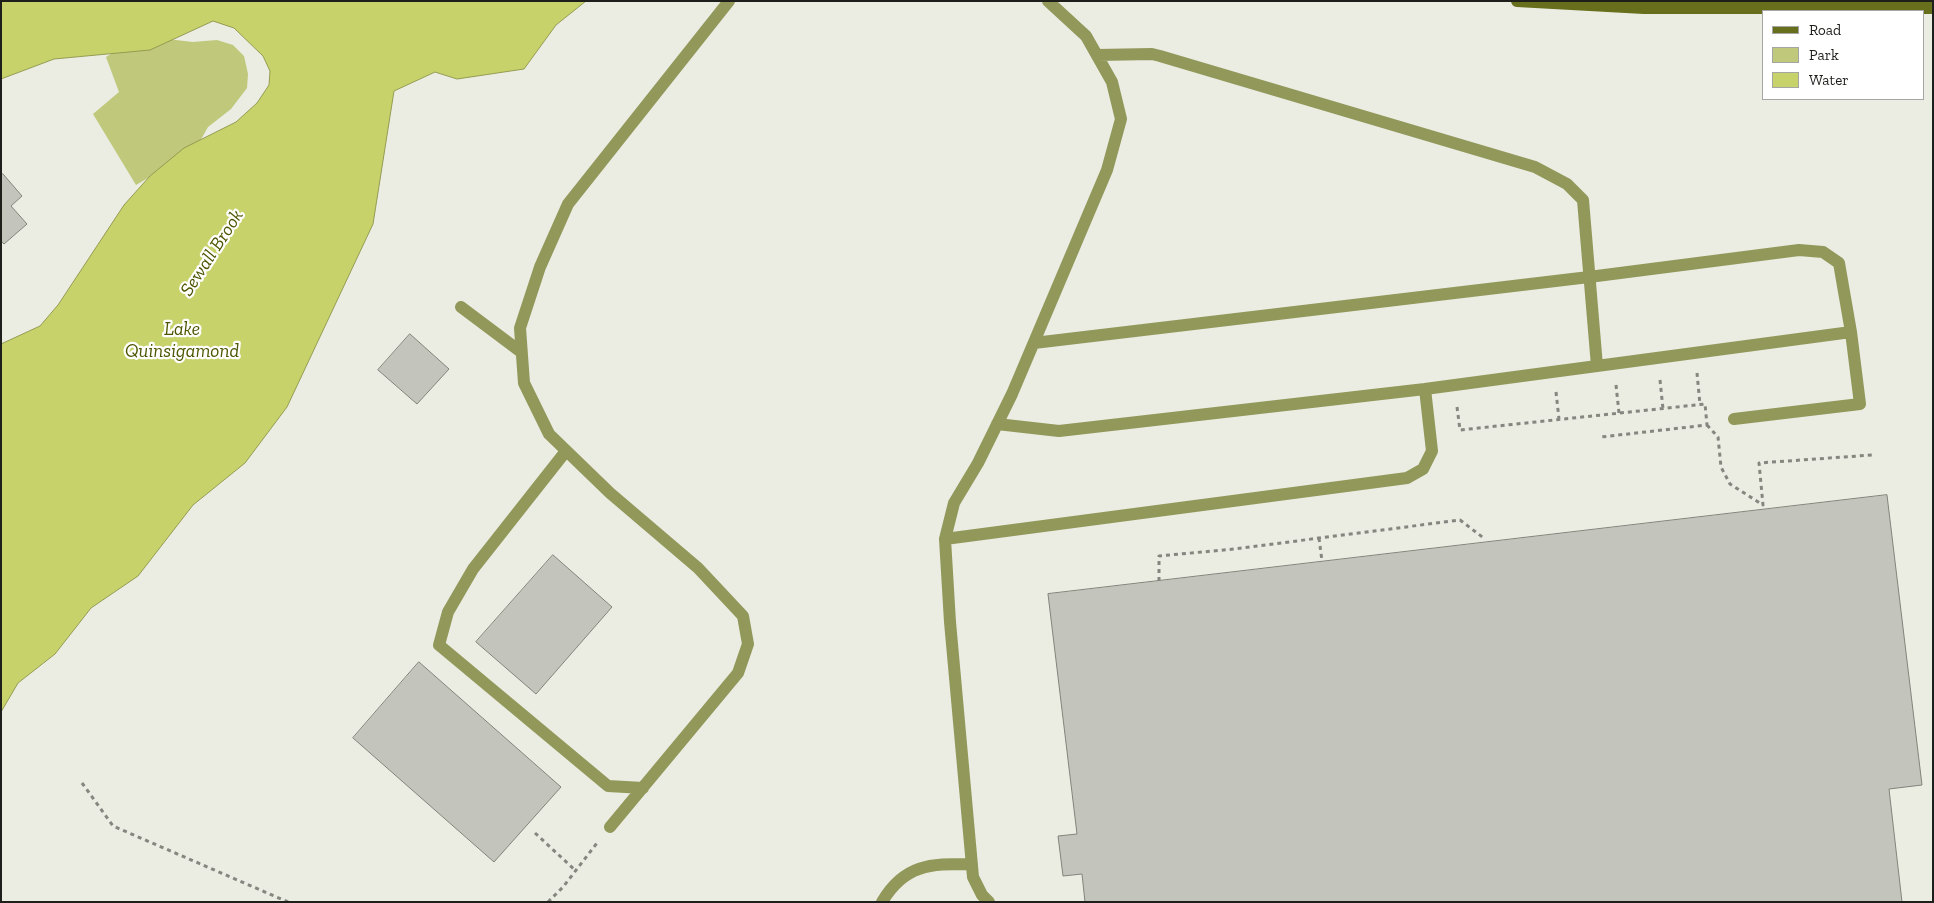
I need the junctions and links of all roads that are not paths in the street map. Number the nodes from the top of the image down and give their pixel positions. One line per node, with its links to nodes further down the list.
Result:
1 (729, 1): 10 (lane)
2 (1048, 1): 5 (lane)
3 (1517, 1): 4 (main road)
4 (1933, 8)
5 (1097, 55): 6 (lane); 9 (lane)
6 (1589, 276): 8 (lane); 9 (lane); 11 (lane)
7 (461, 306): 10 (lane)
8 (1851, 332): 11 (lane); 13 (lane)
9 (1034, 343): 14 (lane)
10 (522, 352): 15 (lane)
11 (1597, 366): 12 (lane)
12 (1425, 389): 14 (lane); 16 (lane)
13 (1734, 419)
14 (997, 424): 16 (lane)
15 (566, 451): 17 (lane); 17 (lane)
16 (945, 539): 19 (lane)
17 (643, 788): 18 (lane)
18 (610, 827)
19 (972, 864): 20 (lane); 21 (lane)
20 (882, 902)
21 (989, 902)

